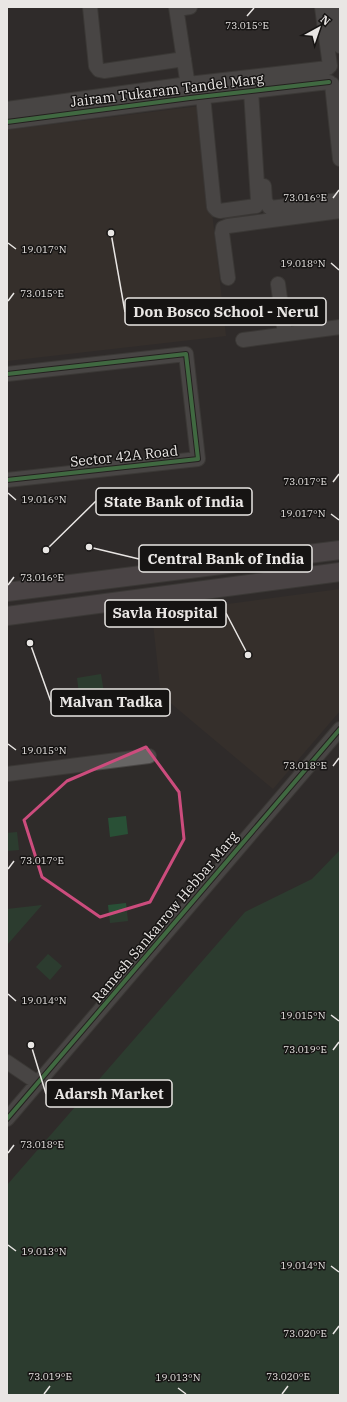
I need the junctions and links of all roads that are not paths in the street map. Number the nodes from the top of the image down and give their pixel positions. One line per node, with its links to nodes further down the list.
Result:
1 (90, 7): 6 (street)
2 (322, 7): 7 (street)
3 (336, 7): 5 (street)
4 (181, 8): 6 (street)
5 (340, 46)
6 (184, 58): 9 (street)
7 (333, 75): 8 (street, Jairam Tukaram Tandel Marg); 9 (street, Jairam Tukaram Tandel Marg); 12 (street)
8 (253, 91): 9 (street, Jairam Tukaram Tandel Marg); 9 (street); 13 (street)
9 (194, 93): 10 (street, Jairam Tukaram Tandel Marg); 11 (street, Jairam Tukaram Tandel Marg)
10 (7, 109)
11 (7, 122)
12 (340, 159)
13 (340, 200)
14 (340, 211): 15 (street)
15 (228, 278)
16 (278, 284): 18 (street)
17 (340, 327): 18 (street)
18 (285, 334): 19 (street)
19 (243, 340)
20 (7, 374): 21 (street, Sector 42A Road)
21 (7, 480)
22 (340, 550): 24 (main road)
23 (340, 572): 25 (main road)
24 (7, 592)
25 (7, 616)
26 (340, 729): 30 (street, Ramesh Sankarrow Hebbar Marg)
27 (149, 756): 28 (street)
28 (7, 774)
29 (7, 1062): 30 (street)
30 (38, 1084): 31 (street, Ramesh Sankarrow Hebbar Marg)
31 (7, 1119)

